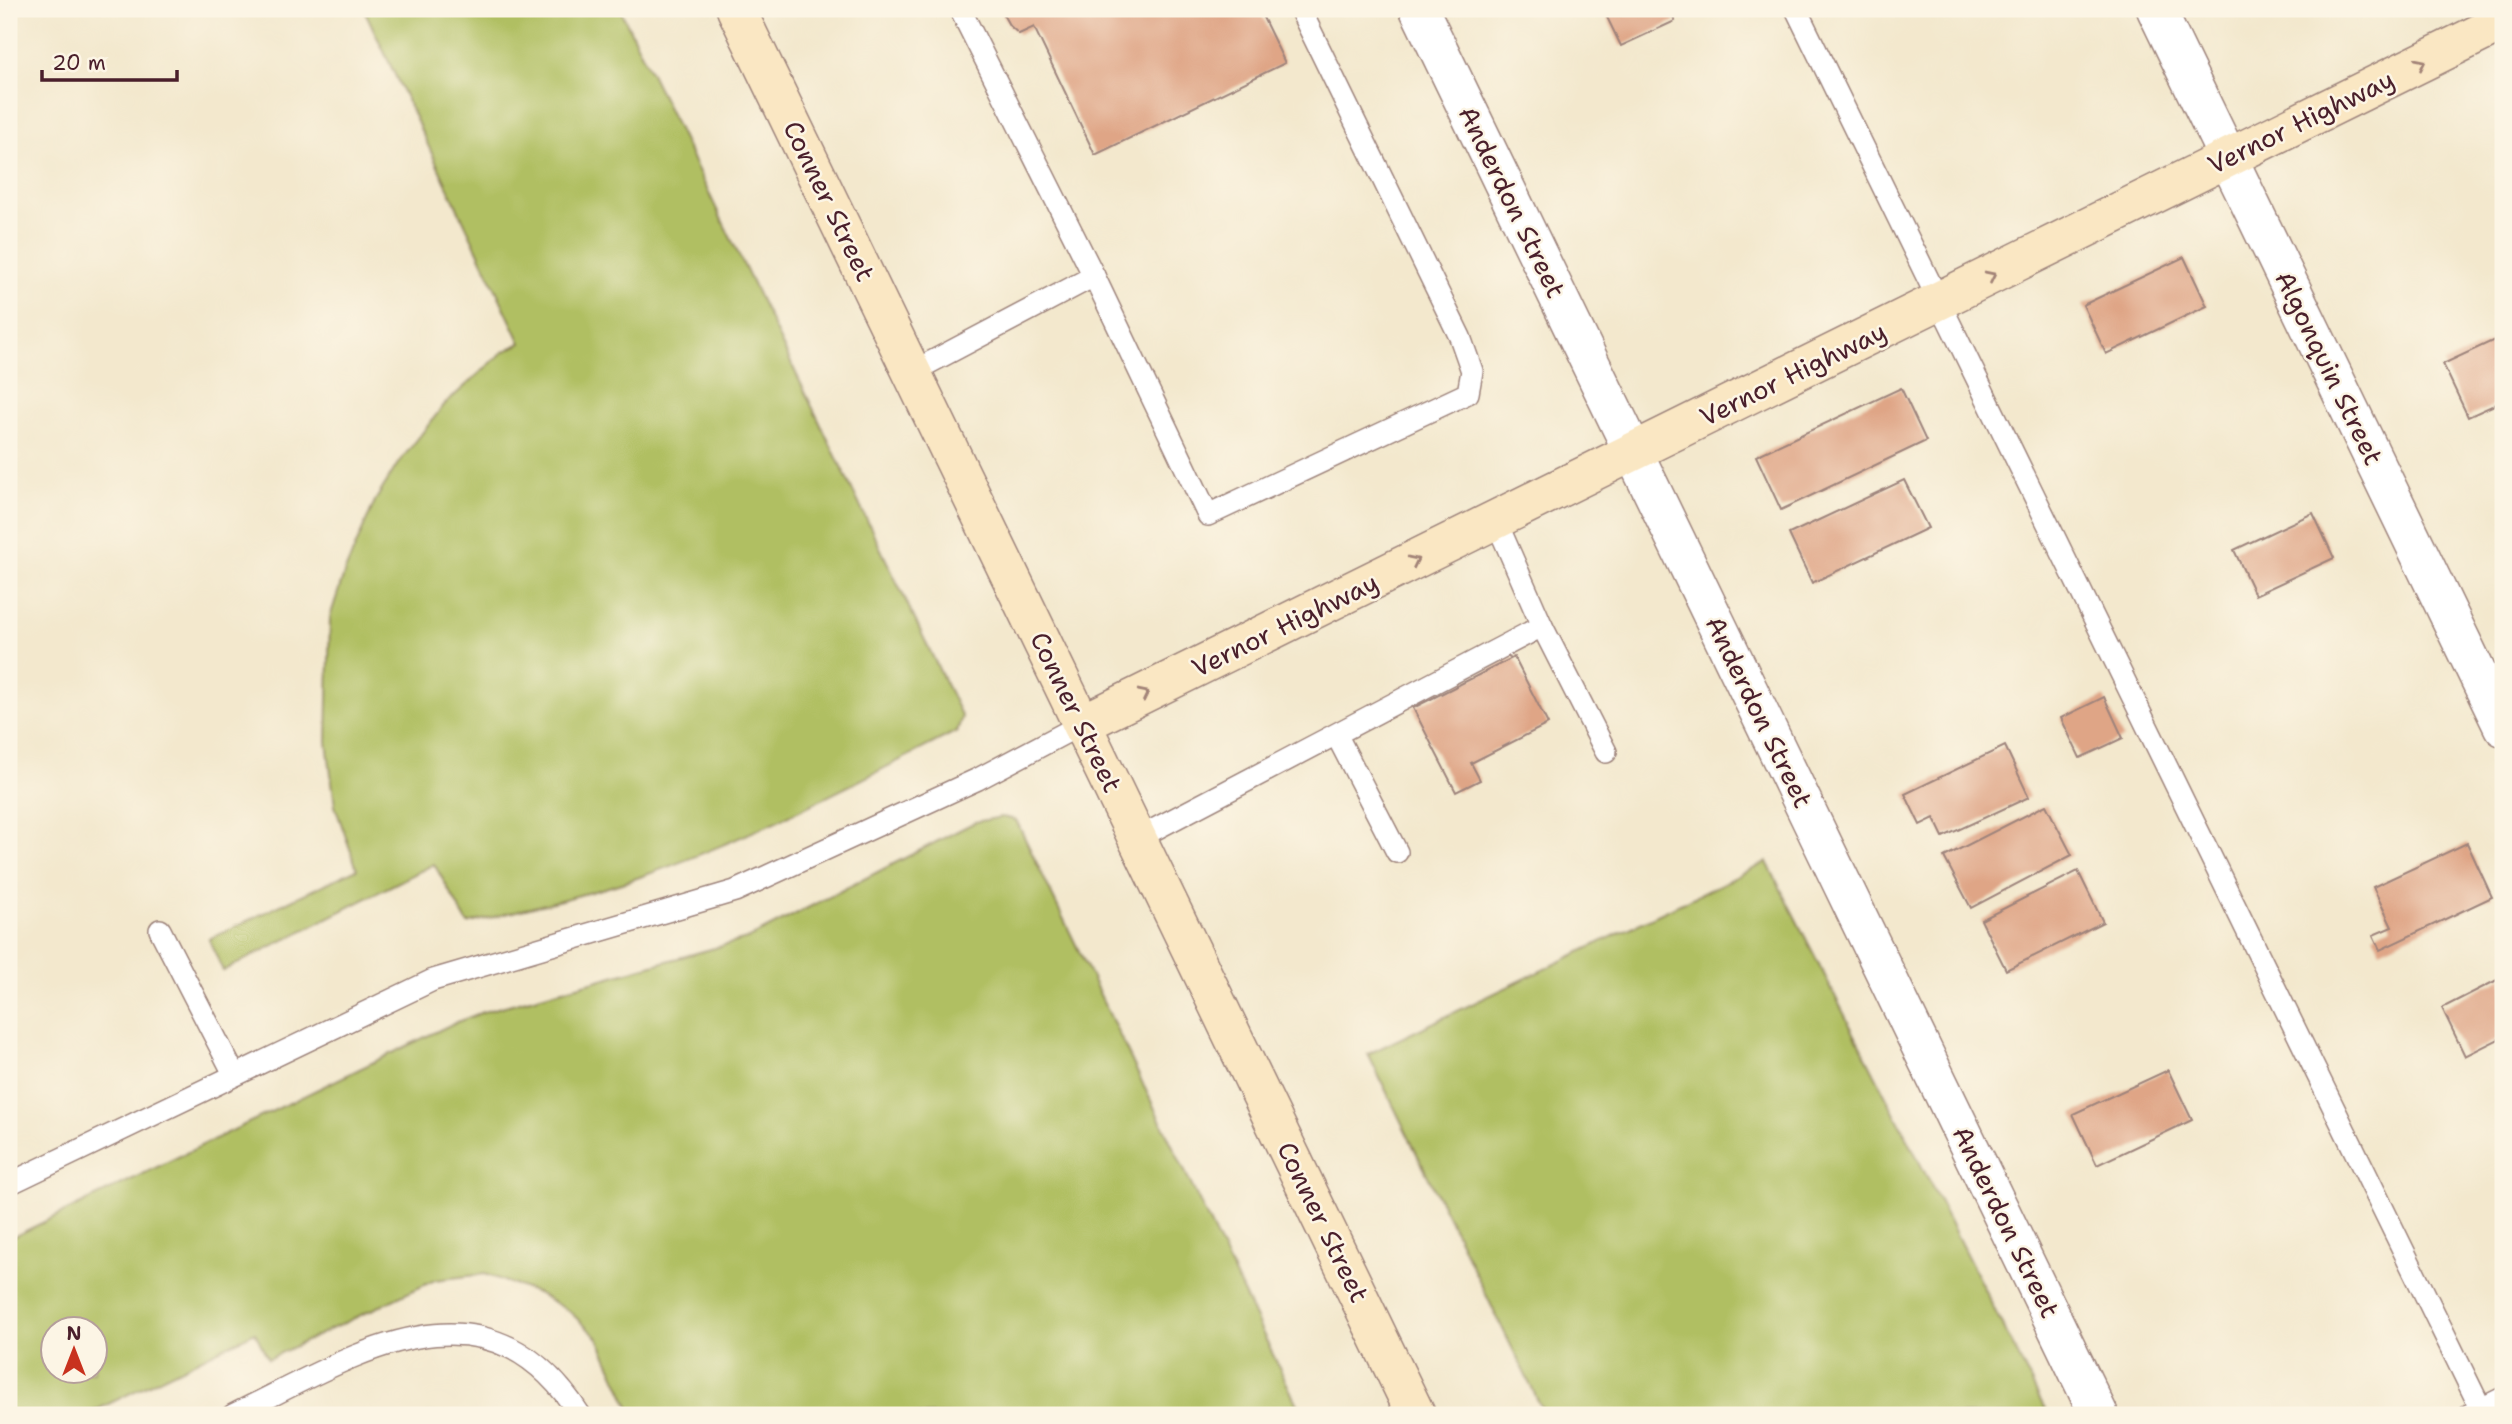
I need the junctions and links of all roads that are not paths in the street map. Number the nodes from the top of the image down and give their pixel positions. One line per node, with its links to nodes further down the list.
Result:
1 (736, 9): 11 (street, Conner Street)
2 (960, 9): 9 (lane)
3 (1300, 9): 9 (lane)
4 (1419, 9): 12 (street, Anderdon Street)
5 (1796, 9): 10 (lane)
6 (2155, 9): 8 (street, Algonquin Street)
7 (2503, 22): 8 (street, Vernor Highway, one-way to 7)
8 (2228, 159): 10 (street, Vernor Highway, one-way to 8); 16 (street, Algonquin Street)
9 (1094, 276): 11 (lane)
10 (1938, 302): 12 (street, Vernor Highway); 25 (lane)
11 (912, 372): 15 (street, Conner Street)
12 (1634, 453): 13 (street, Vernor Highway); 29 (street, Anderdon Street)
13 (1496, 521): 14 (lane); 15 (street, Vernor Highway, one-way to 13)
14 (1542, 626): 17 (lane); 18 (lane)
15 (1082, 724): 19 (street, Conner Street); 22 (lane)
16 (2503, 727)
17 (1337, 736): 19 (lane); 20 (lane)
18 (1606, 752)
19 (1138, 838): 28 (street, Conner Street)
20 (1397, 852)
21 (160, 930): 22 (lane)
22 (234, 1074): 23 (lane)
23 (9, 1184)
24 (2503, 1398): 25 (lane)
25 (2475, 1412)
26 (233, 1415): 27 (lane)
27 (580, 1415)
28 (1416, 1415)
29 (2099, 1415)

